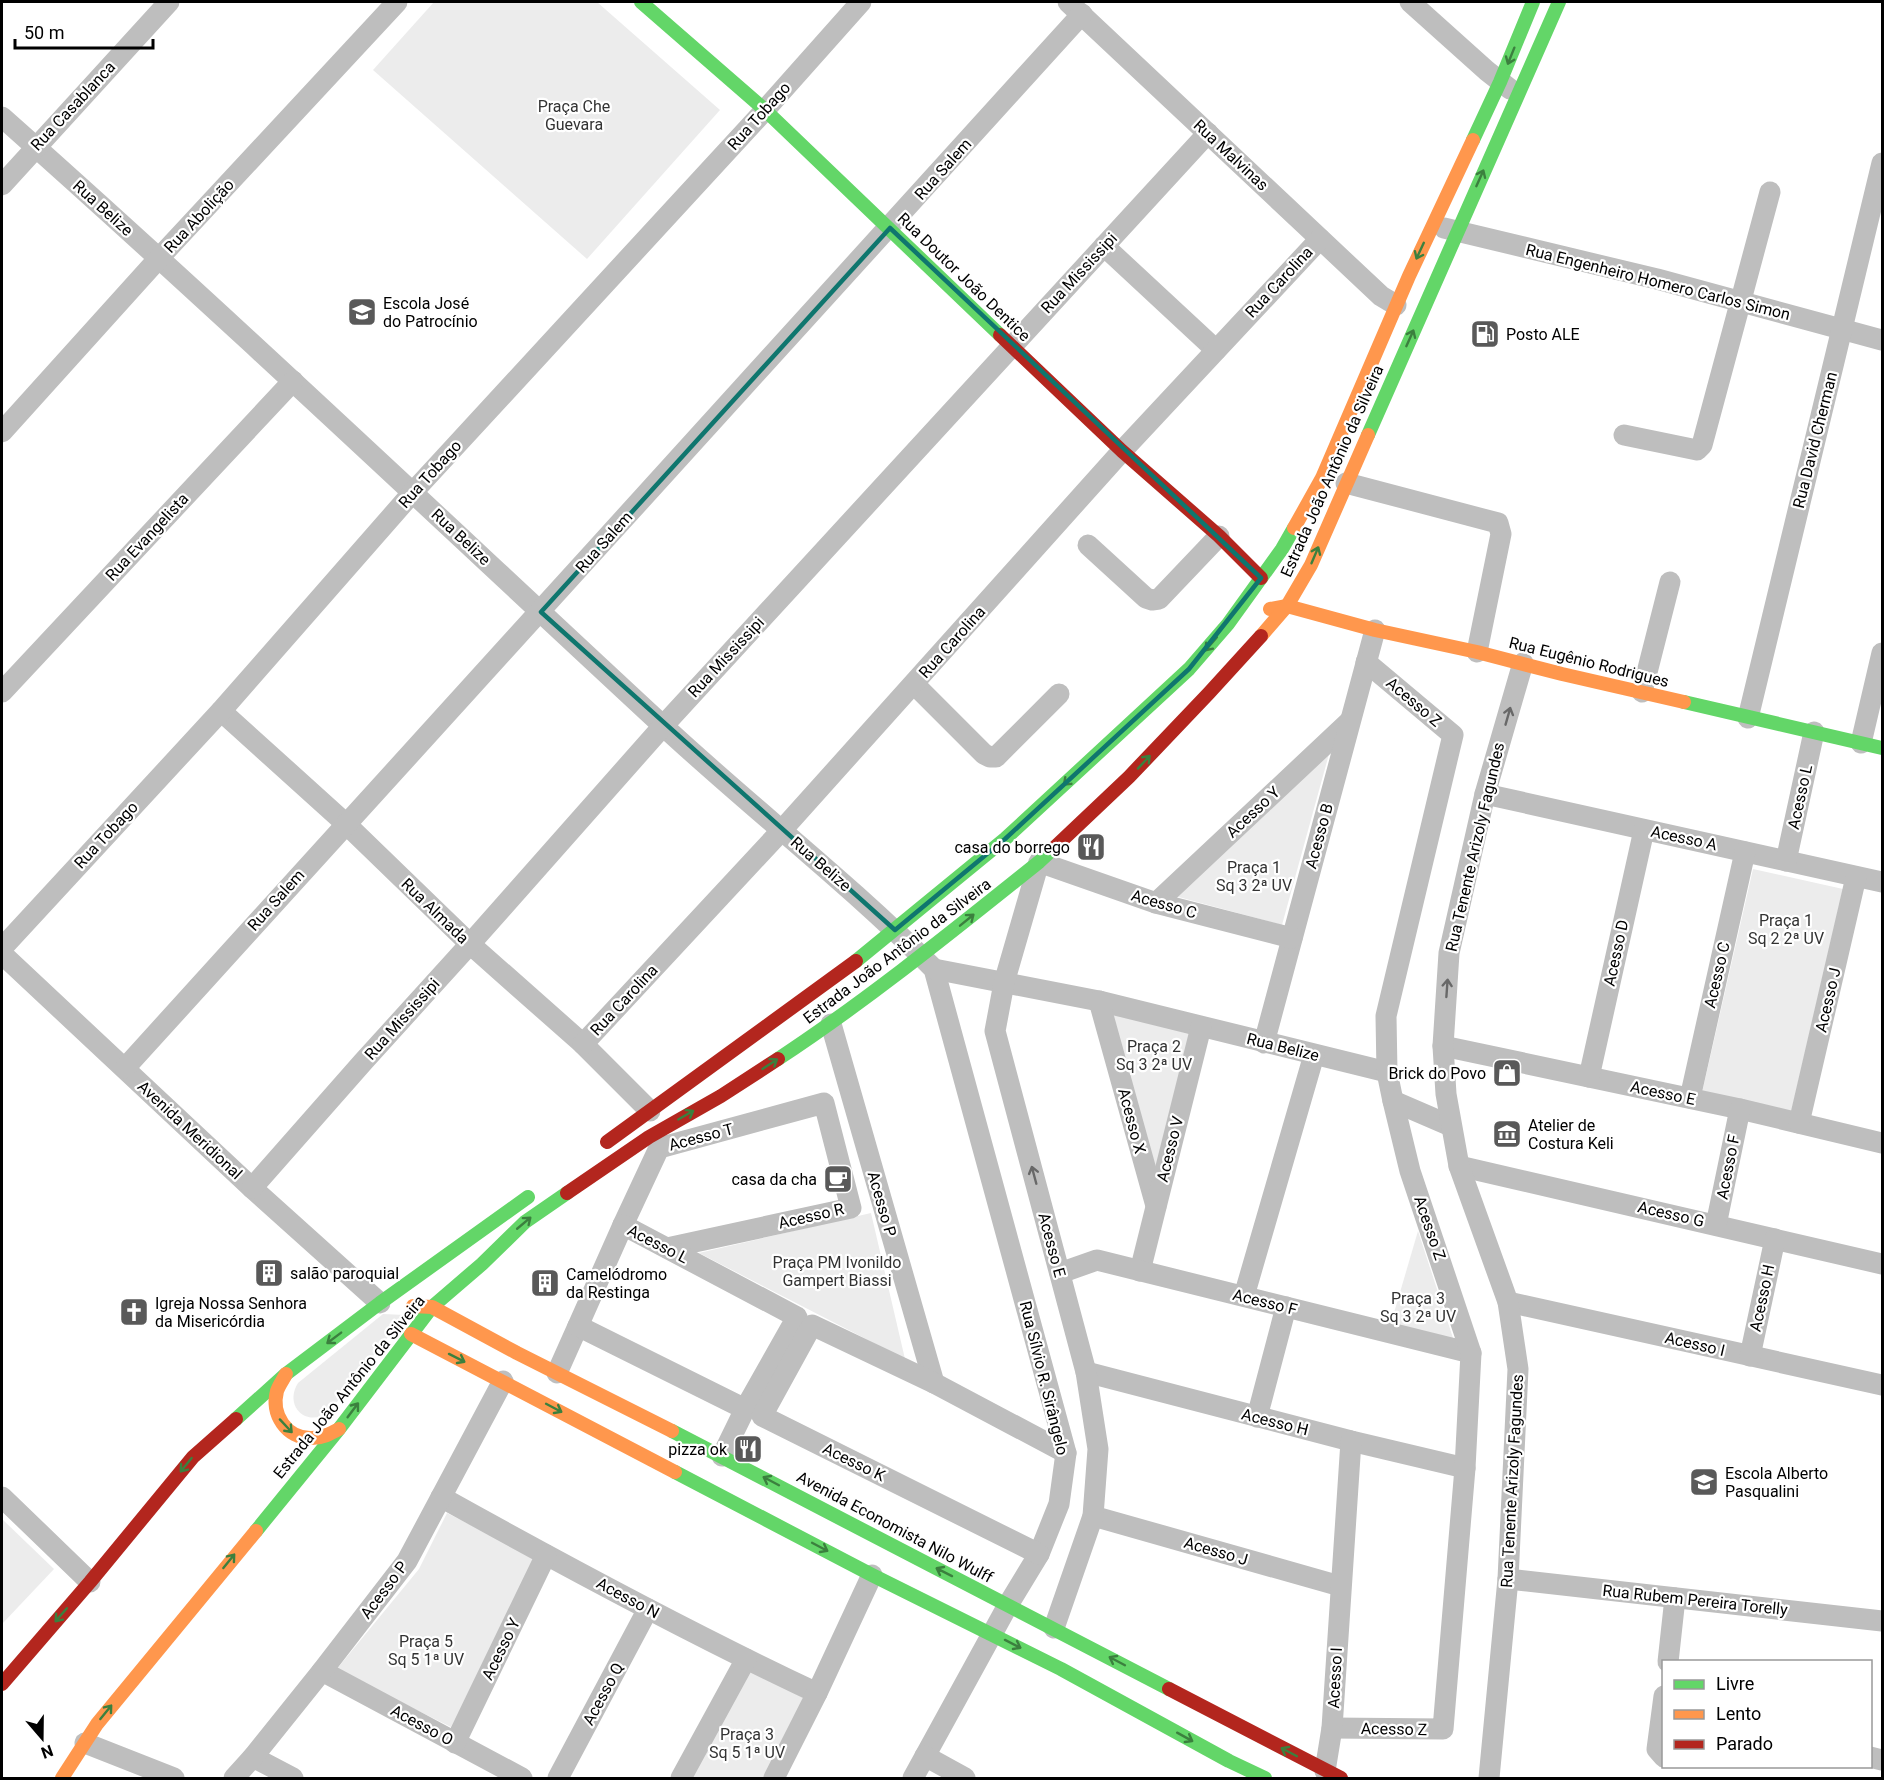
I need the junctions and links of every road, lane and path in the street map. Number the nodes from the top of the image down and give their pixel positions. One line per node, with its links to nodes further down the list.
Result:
1 (169, 2): 14 (street, Rua Casablanca)
2 (398, 2): 23 (street, Rua Abolição)
3 (641, 2): 11 (main road, Rua Doutor João Dentice)
4 (861, 2): 11 (street, Rua Tobago)
5 (1410, 2): 9 (street)
6 (1533, 2): 9 (main road, Estrada João Antônio da Silveira, one-way to 9)
7 (1558, 2): 10 (main road, Estrada João Antônio da Silveira)
8 (1075, 8): 13 (street, Rua Malvinas); 19 (street, Rua Salem)
9 (1500, 82): 10 (street); 18 (main road, Estrada João Antônio da Silveira)
10 (1518, 95): 20 (main road, Estrada João Antônio da Silveira, one-way to 10)
11 (765, 110): 19 (main road, Rua Doutor João Dentice); 39 (street, Rua Tobago)
12 (2, 117): 14 (street, Rua Belize)
13 (1208, 133): 21 (street, Rua Malvinas); 22 (street, Rua Mississipi)
14 (35, 147): 16 (street, Rua Casablanca); 23 (street, Rua Belize)
15 (1882, 163): 28 (street, Rua David Cherman)
16 (2, 185)
17 (1770, 192): 26 (street)
18 (1433, 225): 20 (street, Rua Engenheiro Homero Carlos Simon); 24 (main road, Estrada João Antônio da Silveira, one-way to 24)
19 (890, 228): 30 (main road, Rua Doutor João Dentice); 45 (street, Rua Salem)
20 (1457, 232): 25 (main road, Estrada João Antônio da Silveira); 26 (street, Rua Engenheiro Homero Carlos Simon)
21 (1320, 239): 27 (street, Rua Malvinas); 31 (street, Rua Carolina)
22 (1104, 246): 30 (street, Rua Mississipi); 31 (street)
23 (159, 258): 34 (street, Rua Belize); 35 (street, Rua Abolição)
24 (1409, 276): 25 (main road); 27 (main road, Estrada João Antônio da Silveira)
25 (1434, 284): 33 (main road, Estrada João Antônio da Silveira, one-way to 25)
26 (1739, 301): 28 (street, Rua Engenheiro Homero Carlos Simon); 36 (street)
27 (1396, 305): 32 (main road, Estrada João Antônio da Silveira)
28 (1842, 329): 29 (street, Rua Engenheiro Homero Carlos Simon); 57 (street, Rua David Cherman)
29 (1882, 340)
30 (1012, 346): 37 (main road, Rua Doutor João Dentice); 59 (street, Rua Mississipi)
31 (1216, 350): 37 (street, Rua Carolina)
32 (1375, 357): 33 (main road); 42 (main road, Estrada João Antônio da Silveira)
33 (1398, 365): 38 (main road, Estrada João Antônio da Silveira)
34 (293, 381): 39 (street, Rua Belize); 53 (street, Rua Evangelista)
35 (2, 432)
36 (1624, 435)
37 (1122, 451): 40 (main road, Rua Doutor João Dentice); 52 (street, Rua Carolina)
38 (1347, 483): 44 (main road, Estrada João Antônio da Silveira, one-way to 38); 48 (street)
39 (413, 492): 45 (street, Rua Belize); 56 (street, Rua Tobago)
40 (1219, 536): 41 (street); 42 (main road, Rua Doutor João Dentice)
41 (1088, 545)
42 (1261, 578): 46 (main road, Estrada João Antônio da Silveira)
43 (1670, 582): 54 (street)
44 (1287, 606): 46 (main road); 47 (main road, Rua Eugênio Rodrigues); 70 (main road, Estrada João Antônio da Silveira, one-way to 44)
45 (541, 612): 59 (street, Rua Belize); 64 (street, Rua Salem)
46 (1228, 624): 67 (main road, Estrada João Antônio da Silveira, one-way to 67)
47 (1375, 630): 48 (main road, Rua Eugênio Rodrigues); 50 (street, Acesso B)
48 (1477, 652): 51 (main road, Rua Eugênio Rodrigues)
49 (1882, 653): 61 (street)
50 (1366, 662): 58 (street, Acesso B); 92 (street, Acesso Z)
51 (1523, 663): 54 (main road, Rua Eugênio Rodrigues); 63 (street, Rua Tenente Arizoly Fagundes, one-way to 51)
52 (914, 684): 55 (street); 65 (street, Rua Carolina)
53 (2, 692)
54 (1642, 692): 57 (main road, Rua Eugênio Rodrigues)
55 (1059, 694)
56 (221, 711): 64 (street, Rua Almada); 80 (street, Rua Tobago)
57 (1748, 718): 60 (main road, Rua Eugênio Rodrigues)
58 (1350, 721): 74 (street, Acesso Y); 77 (street, Acesso B)
59 (663, 726): 65 (street, Rua Belize); 79 (street, Rua Mississipi)
60 (1814, 732): 61 (main road, Rua Eugênio Rodrigues); 69 (street, Acesso L)
61 (1861, 743): 62 (main road, Rua Eugênio Rodrigues)
62 (1882, 748)
63 (1485, 794): 66 (street, Acesso A); 89 (street, Rua Tenente Arizoly Fagundes, one-way to 63)
64 (345, 824): 79 (street, Rua Almada); 91 (street, Rua Salem)
65 (782, 830): 76 (street, Rua Belize); 88 (street, Rua Carolina)
66 (1644, 830): 68 (street, Acesso A); 93 (street, Acesso D)
67 (1005, 839): 73 (main road); 76 (main road, Estrada João Antônio da Silveira)
68 (1745, 852): 69 (street, Acesso A); 94 (street, Acesso C)
69 (1786, 861): 71 (street, Acesso A)
70 (1038, 862): 74 (street, Acesso C); 78 (main road, Estrada João Antônio da Silveira, one-way to 70); 83 (street, Acesso E)
71 (1856, 877): 72 (street, Acesso A); 99 (street, Acesso J)
72 (1882, 882)
73 (961, 893)
74 (1156, 903): 77 (street, Acesso C)
75 (932, 927): 78 (main road)
76 (895, 930): 82 (street, Rua Belize); 98 (main road, Estrada João Antônio da Silveira)
77 (1292, 938): 87 (street, Acesso B)
78 (942, 940): 82 (main road, Estrada João Antônio da Silveira)
79 (470, 944): 88 (street, Rua Almada); 106 (street, Rua Mississipi)
80 (2, 948)
81 (2, 954): 91 (street, Avenida Meridional)
82 (928, 963): 83 (street, Rua Belize); 85 (main road, Estrada João Antônio da Silveira); 139 (street, Rua Sílvio R. Sirângelo)
83 (1004, 982): 84 (street, Rua Belize); 115 (street, Acesso E, one-way to 83)
84 (1099, 1001): 86 (street, Rua Belize); 107 (street, Acesso X)
85 (831, 1024): 101 (main road, Estrada João Antônio da Silveira, one-way to 85); 133 (street, Acesso P)
86 (1201, 1027): 87 (street, Rua Belize); 107 (street, Acesso V)
87 (1264, 1043): 90 (street, Rua Belize)
88 (583, 1044): 98 (street, Rua Almada)
89 (1443, 1046): 93 (street, Acesso E); 100 (street, Rua Tenente Arizoly Fagundes)
90 (1314, 1055): 92 (street, Rua Belize); 117 (street)
91 (125, 1068): 106 (street, Avenida Meridional)
92 (1387, 1072): 95 (street, Acesso Z)
93 (1589, 1077): 94 (street, Acesso E)
94 (1690, 1098): 97 (street, Acesso E)
95 (1393, 1101): 100 (street); 127 (street, Acesso Z)
96 (824, 1103): 101 (street, Acesso T); 111 (street, Acesso R)
97 (1740, 1109): 99 (street, Acesso E); 109 (street, Acesso F)
98 (650, 1111): 103 (main road, Estrada João Antônio da Silveira)
99 (1799, 1123): 102 (street, Acesso E)
100 (1451, 1126): 104 (street, Rua Tenente Arizoly Fagundes)
101 (654, 1142): 108 (street, Acesso T); 112 (main road, Estrada João Antônio da Silveira, one-way to 101)
102 (1882, 1143)
103 (592, 1152)
104 (1459, 1166): 109 (street, Acesso G); 118 (street, Rua Tenente Arizoly Fagundes)
105 (544, 1187): 119 (main road, Estrada João Antônio da Silveira)
106 (252, 1188): 119 (street, Avenida Meridional)
107 (1156, 1206): 114 (street, Acesso V)
108 (623, 1225): 111 (street, Acesso L); 124 (street, Acesso L)
109 (1716, 1225): 110 (street, Acesso G)
110 (1775, 1239): 113 (street, Acesso G); 128 (street, Acesso H)
111 (667, 1248): 123 (street, Acesso L)
112 (482, 1264): 116 (main road); 120 (main road, Estrada João Antônio da Silveira)
113 (1882, 1264)
114 (1140, 1271): 115 (street, Acesso F); 117 (street, Acesso F)
115 (1060, 1272): 129 (street, Acesso E)
116 (470, 1294)
117 (1244, 1296): 121 (street, Acesso F)
118 (1508, 1302): 128 (street, Acesso I); 148 (street, Rua Tenente Arizoly Fagundes)
119 (380, 1303): 120 (main road); 131 (main road, Estrada João Antônio da Silveira, one-way to 131)
120 (432, 1307): 125 (main road, Estrada João Antônio da Silveira); 126 (main road, Avenida Economista Nilo Wulff)
121 (1286, 1307): 127 (street, Acesso F); 136 (street)
122 (471, 1310): 126 (main road)
123 (804, 1321): 133 (street); 135 (street); 145 (street, Acesso K)
124 (578, 1326): 130 (street, Acesso L); 135 (street)
125 (411, 1334): 132 (main road, one-way to 132); 137 (main road, Estrada João Antônio da Silveira, one-way to 125)
126 (490, 1337): 130 (main road, Avenida Economista Nilo Wulff)
127 (1471, 1353): 141 (street, Acesso Z)
128 (1750, 1356): 134 (street, Acesso I)
129 (1086, 1372): 136 (street, Acesso H); 144 (street, Acesso E)
130 (557, 1373): 140 (main road, Avenida Economista Nilo Wulff)
131 (286, 1374): 137 (main road, one-way to 137); 149 (main road, Estrada João Antônio da Silveira, one-way to 149)
132 (503, 1381): 143 (street, Acesso P); 147 (main road, one-way to 147)
133 (934, 1383): 139 (street)
134 (1882, 1385)
135 (745, 1409): 140 (street)
136 (1257, 1417): 138 (street, Acesso H)
137 (339, 1429): 164 (main road, Estrada João Antônio da Silveira, one-way to 137)
138 (1351, 1441): 141 (street, Acesso H); 150 (street, Acesso I)
139 (1066, 1453): 145 (street, Rua Sílvio R. Sirângelo)
140 (722, 1456): 152 (main road, Avenida Economista Nilo Wulff, one-way to 140)
141 (1465, 1468): 163 (street, Acesso Z)
142 (2, 1497): 149 (street)
143 (441, 1497): 146 (street, Acesso N); 159 (street, Acesso P)
144 (1093, 1516): 150 (street, Acesso J); 155 (street, Acesso E)
145 (1039, 1554): 152 (street, Rua Sílvio R. Sirângelo)
146 (546, 1555): 153 (street, Acesso N); 165 (street, Acesso Y)
147 (872, 1575): 156 (main road); 161 (street)
148 (1508, 1579): 151 (street, Rua Rubem Pereira Torelly); 182 (street, Rua Tenente Arizoly Fagundes)
149 (90, 1582): 160 (main road, Estrada João Antônio da Silveira, one-way to 160)
150 (1340, 1586): 163 (street, Acesso I)
151 (1675, 1598): 154 (street, Rua Rubem Pereira Torelly); 158 (street)
152 (1008, 1605): 155 (main road, Avenida Economista Nilo Wulff); 156 (street, Rua Sílvio R. Sirângelo)
153 (648, 1609): 157 (street, Acesso N); 176 (street, Acesso Q)
154 (1882, 1621)
155 (1054, 1628): 170 (main road, Avenida Economista Nilo Wulff, one-way to 155)
156 (992, 1634): 167 (street, Rua Sílvio R. Sirângelo); 169 (main road, one-way to 169)
157 (746, 1659): 161 (street, Acesso N); 177 (street)
158 (1668, 1660)
159 (322, 1671): 165 (street, Acesso O); 168 (street, Acesso P)
160 (2, 1684)
161 (817, 1694): 178 (street)
162 (1662, 1711): 166 (street)
163 (1332, 1728): 170 (street, Acesso I)
164 (85, 1743): 171 (main road, Estrada João Antônio da Silveira); 172 (street)
165 (455, 1743): 175 (street, Acesso O)
166 (1662, 1755)
167 (925, 1756): 179 (street, Rua Sílvio R. Sirângelo); 180 (street)
168 (253, 1757): 173 (street, Acesso P); 174 (street)
169 (1227, 1770): 181 (main road)
170 (1333, 1775)
171 (62, 1779)
172 (174, 1779)
173 (234, 1779)
174 (293, 1779)
175 (522, 1779)
176 (558, 1779)
177 (681, 1779)
178 (774, 1779)
179 (913, 1779)
180 (965, 1779)
181 (1265, 1779)
182 (1489, 1779)

